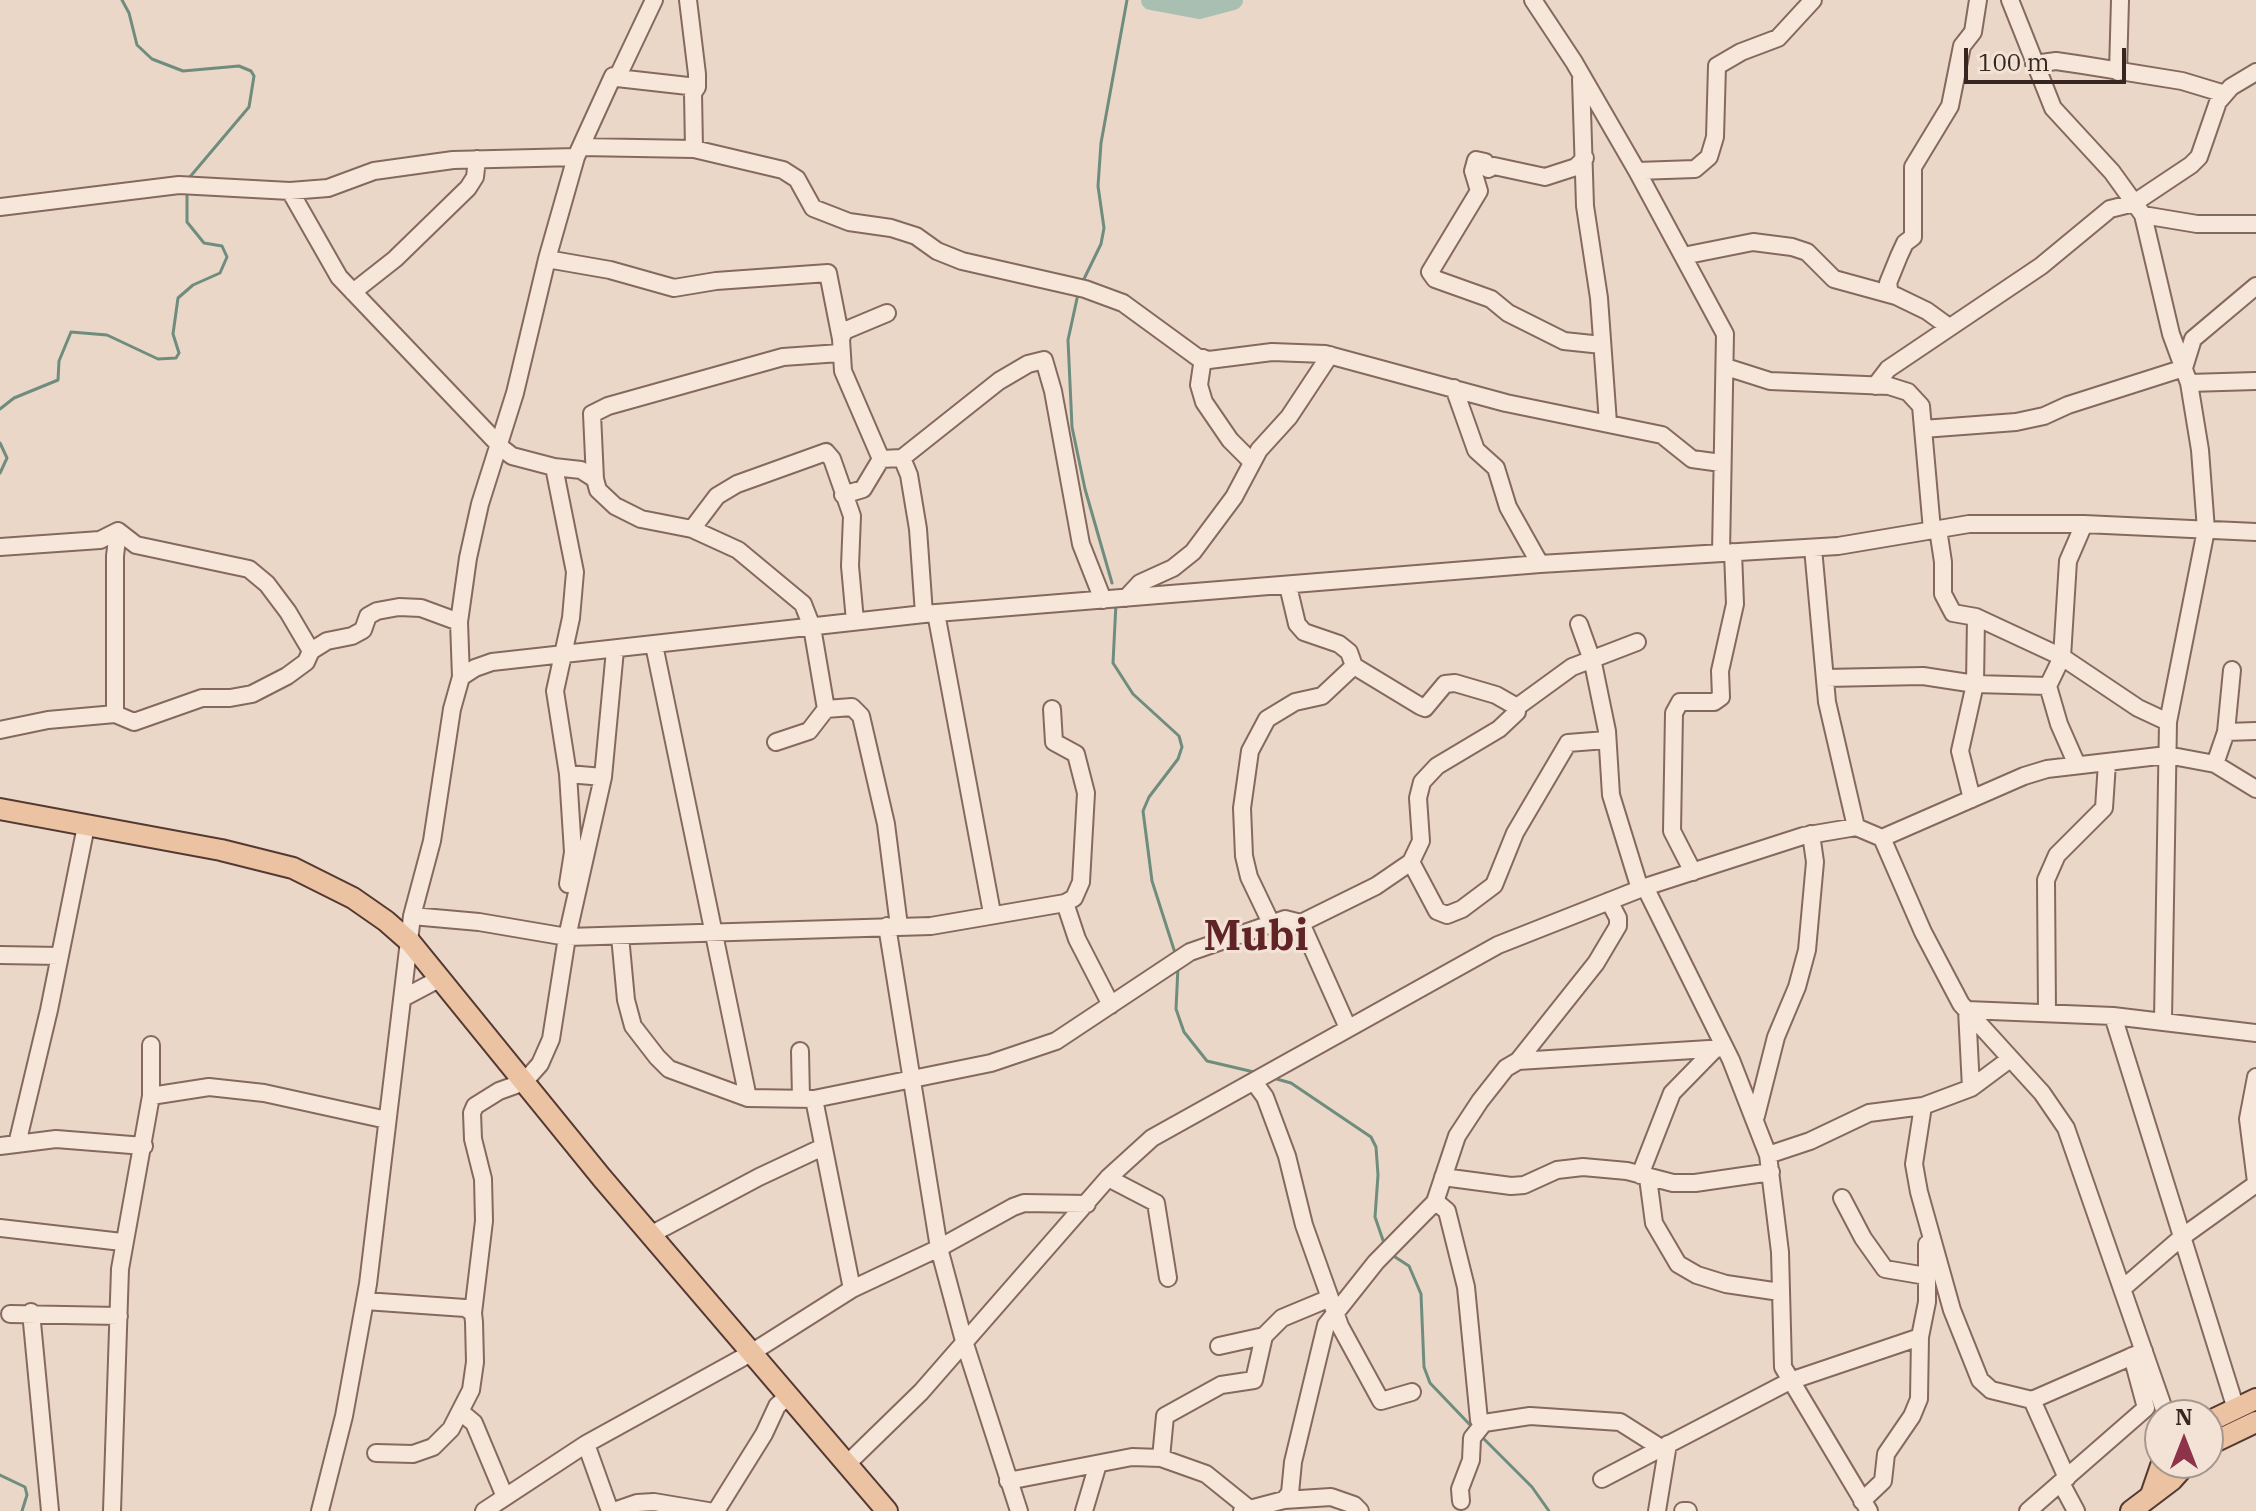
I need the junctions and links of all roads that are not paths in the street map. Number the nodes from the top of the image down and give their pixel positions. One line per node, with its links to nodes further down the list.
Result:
1 (654, 0): 12 (street)
2 (688, 0): 13 (street)
3 (1533, 0): 11 (street)
4 (1813, 0): 19 (street)
5 (1978, 0): 28 (street)
6 (2010, 0): 8 (street)
7 (2120, 0): 9 (street)
8 (2034, 64): 9 (street); 22 (street)
9 (2118, 72): 14 (street)
10 (2256, 72): 14 (street)
11 (1581, 76): 17 (street); 19 (street)
12 (617, 78): 13 (street); 16 (street)
13 (697, 87): 15 (street)
14 (2225, 94): 22 (street)
15 (694, 149): 16 (street); 34 (street)
16 (579, 152): 18 (street); 25 (street)
17 (1585, 158): 31 (street); 31 (street)
18 (477, 159): 20 (street); 27 (street)
19 (1637, 171): 24 (street)
20 (290, 191): 21 (street); 27 (street)
21 (1, 206)
22 (2138, 209): 23 (street); 30 (street); 36 (street)
23 (2256, 224)
24 (1683, 256): 28 (street); 35 (street)
25 (547, 259): 32 (street); 42 (street)
26 (2256, 286): 36 (street)
27 (353, 292): 42 (street)
28 (1890, 294): 30 (street)
29 (887, 313): 32 (street)
30 (1949, 327): 38 (street)
31 (1602, 345): 40 (street)
32 (840, 346): 44 (street); 48 (street)
33 (1330, 355): 34 (street); 39 (street); 45 (street)
34 (1203, 358): 45 (street)
35 (1726, 367): 38 (street); 46 (street)
36 (2186, 376): 37 (street); 41 (street); 53 (street)
37 (2256, 381)
38 (1875, 386): 41 (street)
39 (1454, 388): 40 (street); 59 (street)
40 (1608, 423): 46 (street)
41 (1923, 429): 52 (street)
42 (498, 442): 47 (street); 66 (street)
43 (902, 458): 44 (street); 62 (street); 63 (street)
44 (881, 459): 49 (street)
45 (1251, 461): 61 (street)
46 (1721, 463): 58 (street)
47 (554, 467): 48 (street); 73 (street)
48 (595, 479): 51 (street)
49 (843, 495): 51 (street); 65 (street)
50 (2084, 524): 52 (street); 53 (street); 74 (street)
51 (692, 529): 68 (street)
52 (1935, 530): 57 (street); 64 (street)
53 (2206, 530): 55 (street); 86 (street)
54 (118, 531): 56 (street); 72 (street); 85 (street)
55 (2256, 532)
56 (0, 547)
57 (1813, 548): 58 (street); 79 (street)
58 (1727, 552): 59 (street); 106 (street)
59 (1540, 564): 60 (street)
60 (1288, 586): 61 (street); 76 (street)
61 (1126, 598): 62 (street)
62 (1103, 600): 63 (street)
63 (930, 614): 65 (street); 111 (street)
64 (1976, 617): 74 (street); 80 (street)
65 (855, 621): 68 (street)
66 (459, 622): 72 (street); 78 (street)
67 (1579, 624): 75 (street)
68 (812, 627): 70 (street); 83 (street)
69 (1637, 642): 75 (street)
70 (654, 645): 71 (street); 116 (street)
71 (615, 650): 73 (street); 97 (street)
72 (311, 651): 85 (street)
73 (563, 654): 78 (street); 96 (street)
74 (2062, 657): 81 (street); 86 (street)
75 (1590, 658): 82 (street); 90 (street)
76 (1354, 666): 82 (street); 113 (street)
77 (2232, 670): 89 (street)
78 (461, 677): 112 (street)
79 (1825, 678): 80 (street); 102 (street)
80 (1975, 684): 81 (street); 99 (street)
81 (2048, 686): 95 (street)
82 (1517, 707): 105 (street)
83 (826, 709): 91 (street); 115 (street)
84 (1052, 709): 110 (street)
85 (115, 714): 87 (street)
86 (2168, 722): 92 (street)
87 (0, 730)
88 (2256, 731): 89 (street)
89 (2226, 732): 94 (street)
90 (1606, 740): 105 (street); 107 (street)
91 (776, 742)
92 (2167, 755): 93 (street); 94 (street); 128 (street)
93 (2107, 763): 95 (street); 126 (street)
94 (2215, 764): 98 (street)
95 (2077, 765): 99 (street)
96 (568, 774): 97 (street); 108 (street)
97 (603, 777): 118 (street)
98 (2256, 789)
99 (1972, 799): 104 (street)
100 (0, 809): 101 (main road)
101 (86, 826): 119 (main road); 121 (street)
102 (1856, 827): 103 (street); 104 (street)
103 (1811, 834): 106 (street); 145 (street)
104 (1882, 838): 125 (street)
105 (1411, 862): 114 (street)
106 (1693, 872): 107 (street)
107 (1642, 888): 109 (street); 132 (street)
108 (564, 901)
109 (1609, 901): 129 (street); 135 (street)
110 (1065, 903): 111 (street); 124 (street)
111 (992, 913): 115 (street)
112 (412, 916): 118 (street); 119 (street)
113 (1271, 923): 114 (street); 124 (street)
114 (1301, 923): 129 (street)
115 (893, 926): 116 (street); 137 (street)
116 (716, 933): 117 (street); 142 (street)
117 (620, 936): 118 (street); 142 (street)
118 (567, 937): 138 (street)
119 (411, 943): 122 (main road); 123 (street)
120 (0, 955): 121 (street)
121 (60, 956): 147 (street)
122 (439, 979): 123 (street); 138 (main road)
123 (405, 997): 146 (street)
124 (1111, 1005): 137 (street)
125 (1967, 1010): 126 (street); 134 (street); 140 (street)
126 (2047, 1012): 127 (street)
127 (2113, 1016): 128 (street); 161 (street)
128 (2163, 1020): 130 (street)
129 (1348, 1028): 139 (street)
130 (2256, 1033)
131 (151, 1045): 141 (street)
132 (1720, 1048): 135 (street); 145 (street); 152 (street)
133 (800, 1051): 143 (street)
134 (2010, 1059): 140 (street); 167 (street)
135 (1518, 1061): 151 (street)
136 (2256, 1077): 154 (street)
137 (910, 1078): 143 (street); 163 (street)
138 (524, 1082): 160 (main road); 172 (street)
139 (1254, 1082): 153 (street); 170 (street)
140 (1971, 1088): 144 (street)
141 (151, 1096): 146 (street); 148 (street)
142 (748, 1098): 143 (street)
143 (808, 1098): 149 (street)
144 (1923, 1106): 150 (street); 158 (street)
145 (1755, 1117): 150 (street)
146 (387, 1120): 169 (street)
147 (8, 1145): 148 (street)
148 (144, 1146): 162 (street)
149 (823, 1147): 160 (street); 166 (street)
150 (1769, 1163): 152 (street); 168 (street)
151 (1443, 1177): 152 (street); 156 (street)
152 (1644, 1177): 168 (street)
153 (1108, 1178): 157 (street); 165 (street)
154 (2256, 1183): 161 (street)
155 (1842, 1198): 164 (street)
156 (1435, 1201): 170 (street); 191 (street)
157 (1087, 1204): 163 (street); 177 (street)
158 (1926, 1222): 164 (street); 186 (street)
159 (0, 1228): 162 (street)
160 (650, 1235): 179 (main road)
161 (2182, 1237): 167 (street); 187 (street)
162 (122, 1242): 174 (street)
163 (939, 1248): 166 (street); 177 (street)
164 (1926, 1276): 176 (street)
165 (1168, 1278)
166 (852, 1289): 179 (street)
167 (2122, 1289): 180 (street)
168 (1780, 1292): 181 (street)
169 (365, 1301): 172 (street); 213 (street)
170 (1333, 1304): 175 (street); 182 (street); 206 (street)
171 (31, 1312): 173 (street); 174 (street); 211 (street)
172 (473, 1313): 188 (street)
173 (10, 1314)
174 (119, 1316): 212 (street)
175 (1264, 1336): 178 (street); 196 (street)
176 (1920, 1337): 181 (street); 209 (street)
177 (964, 1341): 198 (street); 203 (street)
178 (1219, 1346)
179 (751, 1353): 183 (main road); 193 (street)
180 (2138, 1354): 184 (street); 186 (street); 202 (street)
181 (1790, 1381): 194 (street); 209 (street)
182 (1412, 1392)
183 (788, 1396): 198 (main road); 217 (street)
184 (2162, 1399)
185 (2256, 1399): 187 (main road)
186 (2032, 1400): 202 (street)
187 (2236, 1409): 189 (main road)
188 (462, 1413): 195 (street); 205 (street)
189 (2224, 1415)
190 (2256, 1422): 192 (main road)
191 (1479, 1429): 194 (street); 207 (street)
192 (2224, 1437)
193 (586, 1444): 205 (street); 215 (street)
194 (1665, 1446): 199 (street); 222 (street)
195 (376, 1453)
196 (1161, 1458): 197 (street); 210 (street)
197 (1098, 1464): 203 (street); 220 (street)
198 (846, 1465): 218 (main road)
199 (1602, 1479)
200 (2156, 1479): 204 (main road)
201 (2173, 1479): 204 (main road)
202 (2064, 1480): 223 (street); 224 (street)
203 (1008, 1481): 219 (street)
204 (2151, 1495): 225 (main road)
205 (505, 1497): 214 (street)
206 (1284, 1500): 208 (street); 210 (street)
207 (1461, 1501)
208 (1305, 1506): 221 (street)
209 (1865, 1506)
210 (1244, 1509)
211 (50, 1511)
212 (112, 1511)
213 (320, 1511)
214 (484, 1511)
215 (612, 1511): 216 (street)
216 (708, 1511)
217 (716, 1511)
218 (887, 1511)
219 (1019, 1511)
220 (1084, 1511)
221 (1360, 1511)
222 (1657, 1511)
223 (2028, 1511)
224 (2076, 1511)
225 (2131, 1511)

